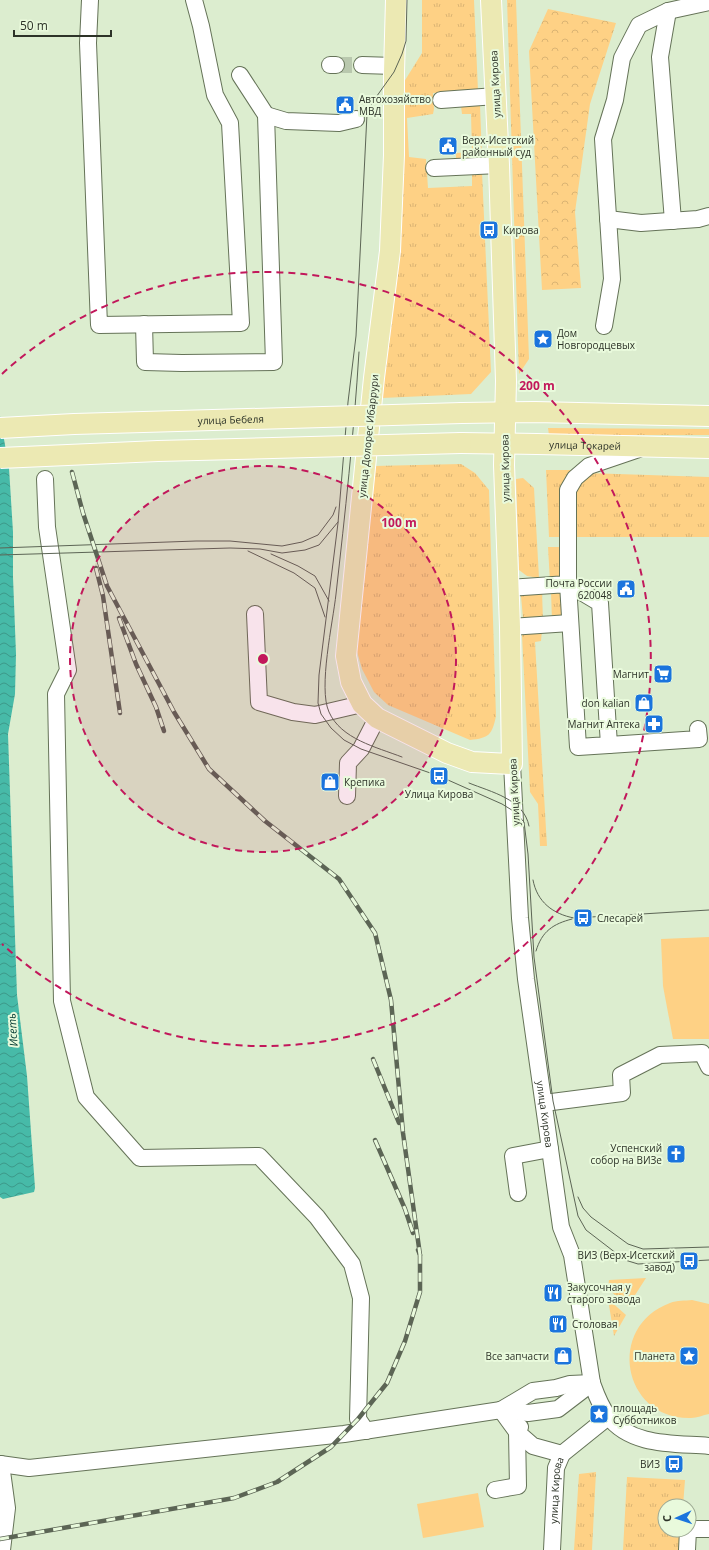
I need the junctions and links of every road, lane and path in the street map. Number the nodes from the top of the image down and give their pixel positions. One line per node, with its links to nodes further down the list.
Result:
1 (90, 0): 19 (street)
2 (194, 0): 19 (street)
3 (396, 0): 8 (main road, улица Долорес Ибаррури)
4 (491, 0): 10 (main road, улица Кирова)
5 (709, 2): 6 (street)
6 (668, 10): 17 (street); 18 (street)
7 (362, 65): 8 (street)
8 (394, 66): 34 (main road, улица Долорес Ибаррури)
9 (240, 75): 12 (street)
10 (496, 96): 11 (street); 14 (main road, улица Кирова)
11 (441, 100)
12 (266, 115): 13 (street); 19 (street)
13 (356, 119)
14 (499, 165): 15 (street); 21 (main road, улица Кирова)
15 (434, 168)
16 (709, 216): 18 (street)
17 (608, 219): 18 (street); 20 (street)
18 (673, 222)
19 (144, 324)
20 (604, 326)
21 (505, 412): 22 (main road); 23 (main road, улица Бебеля, bridge); 24 (main road, улица Кирова)
22 (709, 416)
23 (0, 428)
24 (504, 444): 25 (main road, улица Токарей); 27 (main road, улица Токарей, bridge); 30 (main road, улица Кирова)
25 (646, 446): 26 (main road, улица Токарей); 29 (street)
26 (709, 448)
27 (0, 458)
28 (45, 479): 49 (street)
29 (568, 584): 30 (street); 32 (street); 37 (street)
30 (508, 588): 33 (main road, улица Кирова)
31 (255, 614): 34 (street)
32 (570, 623): 33 (street); 37 (street)
33 (510, 627): 38 (main road, улица Кирова)
34 (362, 704): 35 (main road, улица Долорес Ибаррури)
35 (377, 718): 38 (main road, улица Долорес Ибаррури); 39 (street)
36 (698, 729): 37 (street)
37 (609, 745)
38 (512, 764): 41 (street, улица Кирова)
39 (347, 796)
40 (709, 1067): 41 (street)
41 (544, 1103): 42 (street, улица Кирова)
42 (550, 1149): 43 (street); 44 (street, улица Кирова)
43 (518, 1193)
44 (592, 1382): 45 (street); 47 (street); 48 (street, улица Кирова)
45 (533, 1391): 46 (street); 47 (street)
46 (501, 1410): 47 (street); 49 (street); 50 (street)
47 (528, 1413): 50 (street)
48 (608, 1417): 51 (street); 52 (street, улица Кирова)
49 (366, 1430): 53 (street)
50 (517, 1432): 52 (street); 54 (street)
51 (709, 1446)
52 (562, 1454): 59 (street, улица Кирова)
53 (1, 1464): 58 (street)
54 (495, 1490)
55 (697, 1529): 56 (street)
56 (709, 1529)
57 (688, 1538): 60 (street)
58 (2, 1550)
59 (552, 1550)
60 (687, 1550)

